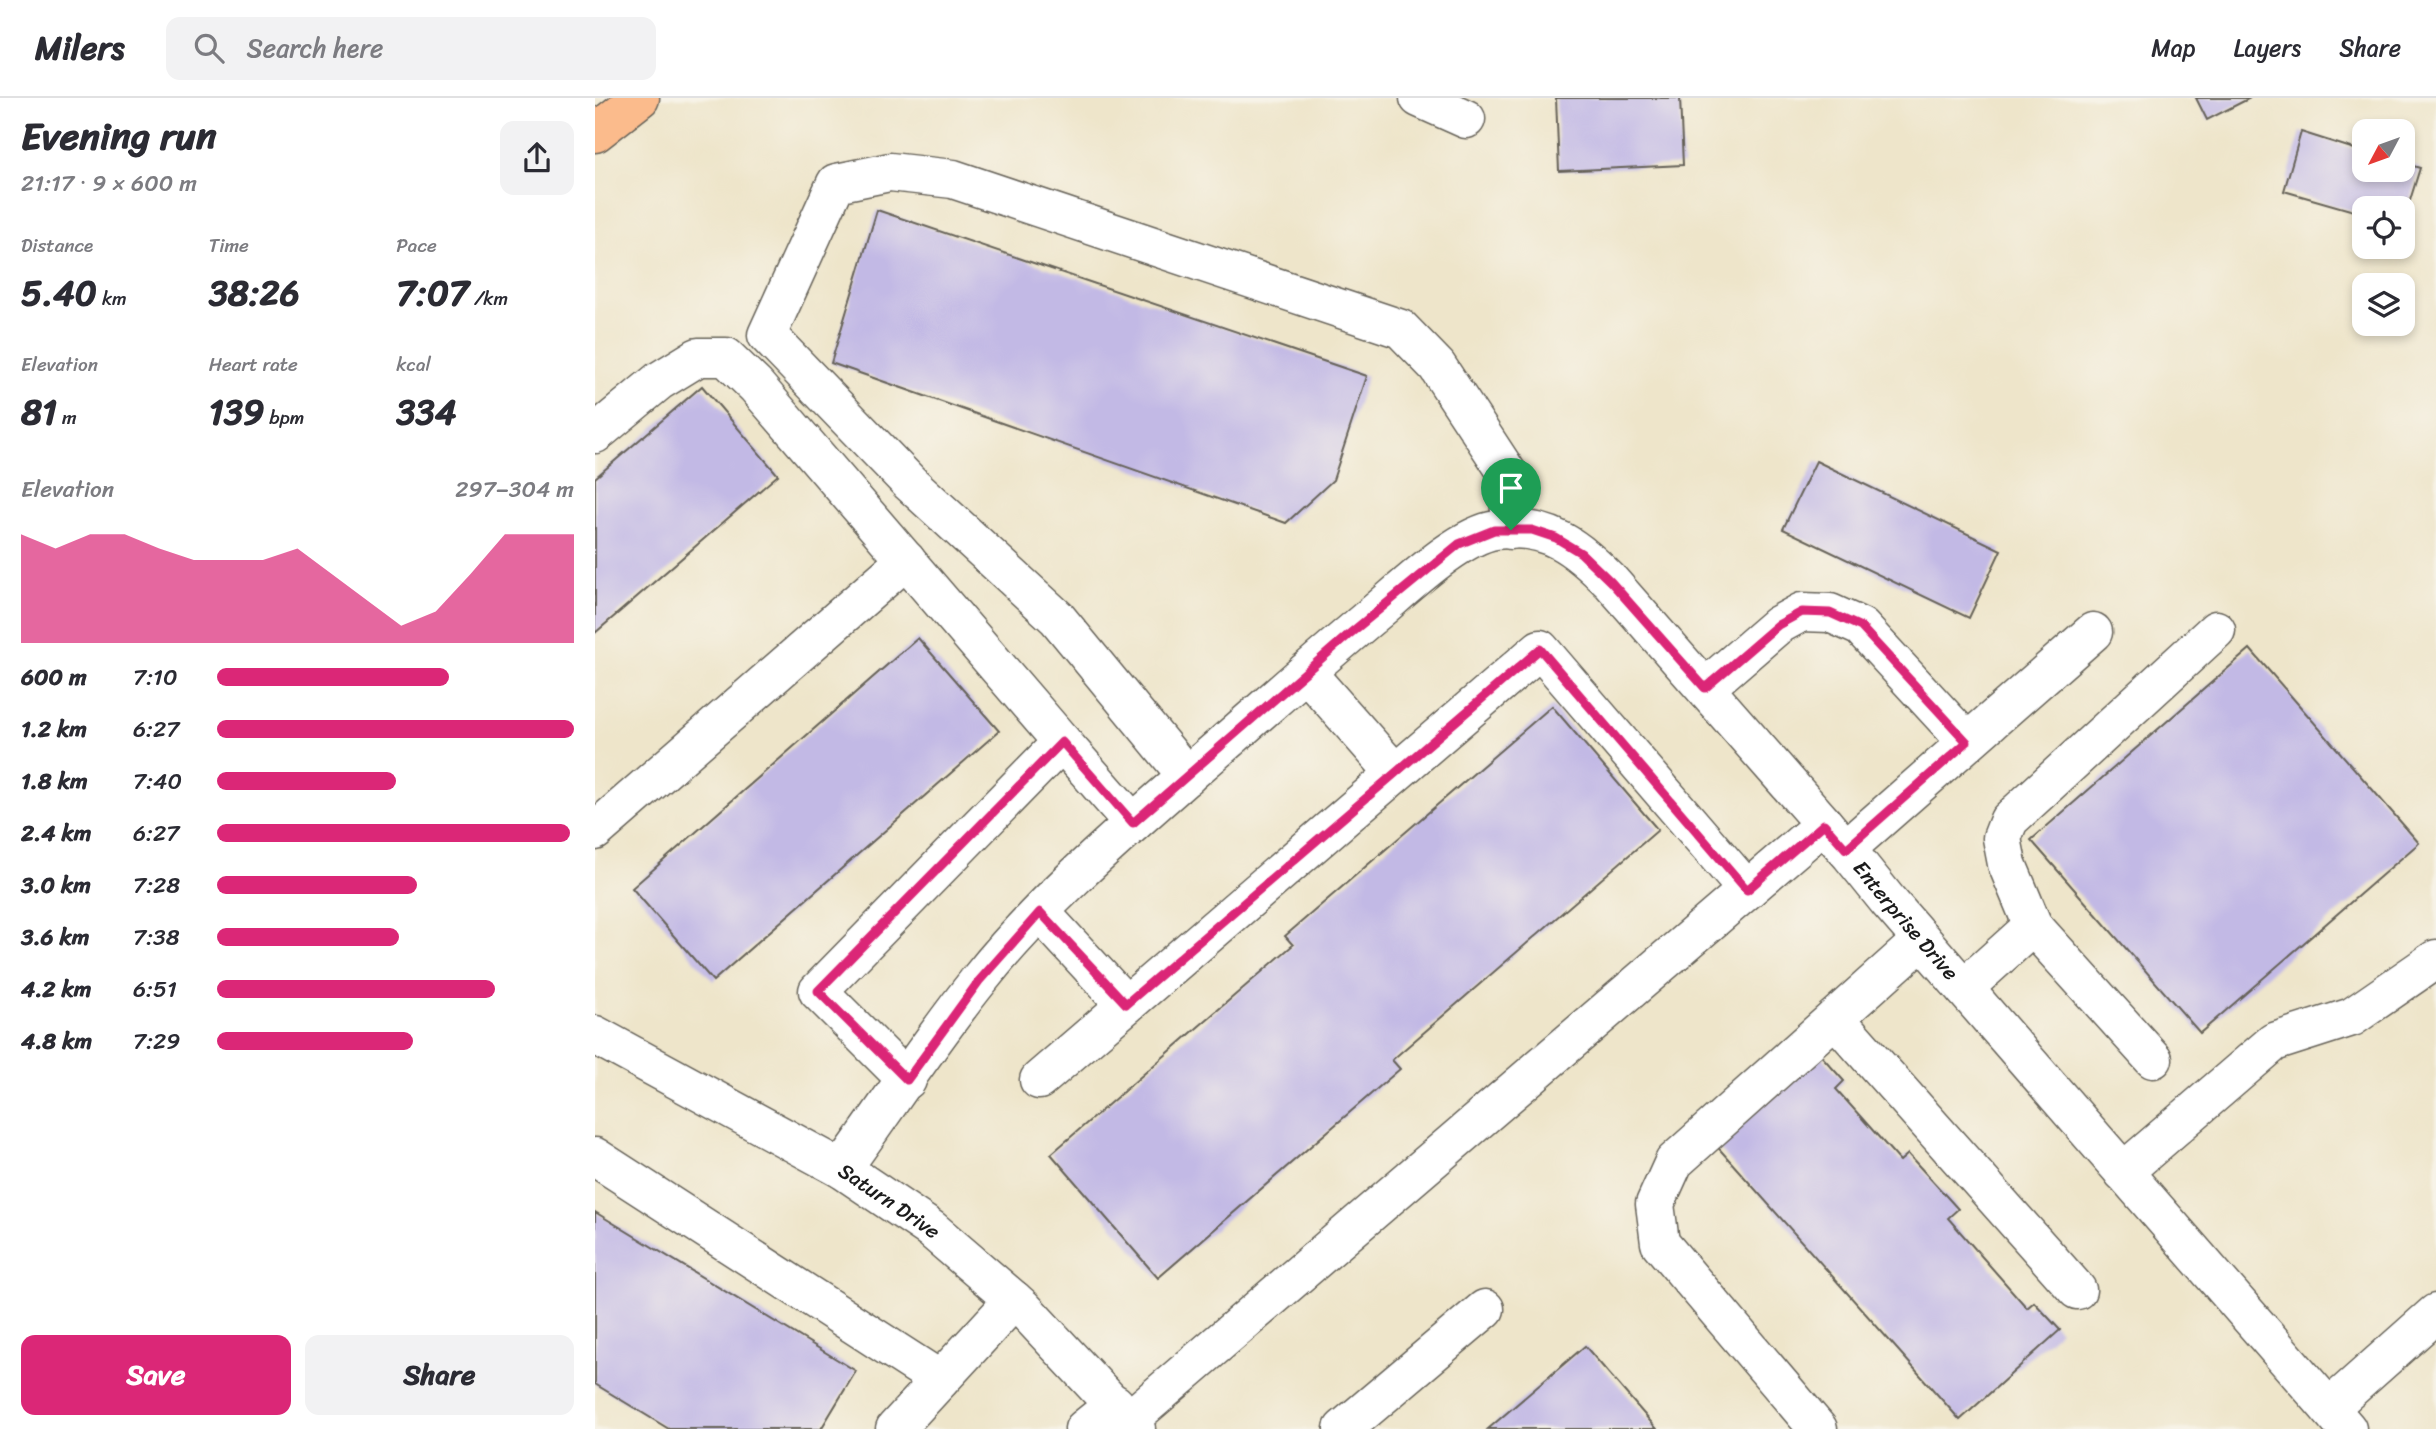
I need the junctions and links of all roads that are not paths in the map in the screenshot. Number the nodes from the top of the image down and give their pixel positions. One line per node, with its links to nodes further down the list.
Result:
1 (640, 98): 4 (main road)
2 (1419, 98): 3 (street)
3 (1466, 119)
4 (595, 133)
5 (595, 434): 7 (street)
6 (1511, 530): 10 (street, Enterprise Drive); 11 (street, Enterprise Drive); 15 (street)
7 (906, 560): 12 (street); 17 (street)
8 (2216, 630): 21 (street)
9 (2093, 632): 13 (street)
10 (1306, 672): 14 (street); 15 (street, Enterprise Drive)
11 (1705, 688): 13 (street); 18 (street, Enterprise Drive)
12 (1062, 742): 16 (street); 29 (street)
13 (1967, 742): 18 (street)
14 (1395, 773): 19 (street); 25 (street)
15 (1187, 776): 16 (street, Enterprise Drive)
16 (1133, 823): 20 (street, Enterprise Drive)
17 (595, 831)
18 (1835, 836): 19 (street); 22 (street, Enterprise Drive)
19 (1747, 890): 39 (street)
20 (1040, 912): 25 (street); 29 (street, Enterprise Drive)
21 (2033, 926): 24 (street); 28 (street)
22 (1922, 940): 24 (street, Enterprise Drive); 26 (street)
23 (2436, 960): 33 (street)
24 (1964, 988): 33 (street, Enterprise Drive)
25 (1126, 1004): 30 (street)
26 (1835, 1018): 34 (street); 44 (street)
27 (595, 1035): 32 (street, Saturn Drive)
28 (2153, 1059)
29 (907, 1080): 32 (street, Enterprise Drive)
30 (1038, 1080)
31 (595, 1157): 38 (street)
32 (842, 1169): 35 (street, Saturn Drive)
33 (2123, 1171): 40 (street, Enterprise Drive)
34 (2077, 1290)
35 (1014, 1300): 38 (street); 39 (street, Saturn Drive)
36 (1485, 1309): 43 (street)
37 (2436, 1313): 40 (street)
38 (940, 1380): 41 (street)
39 (1126, 1418): 42 (street)
40 (2338, 1419)
41 (895, 1429)
42 (1084, 1429)
43 (1343, 1429)
44 (1818, 1429)

